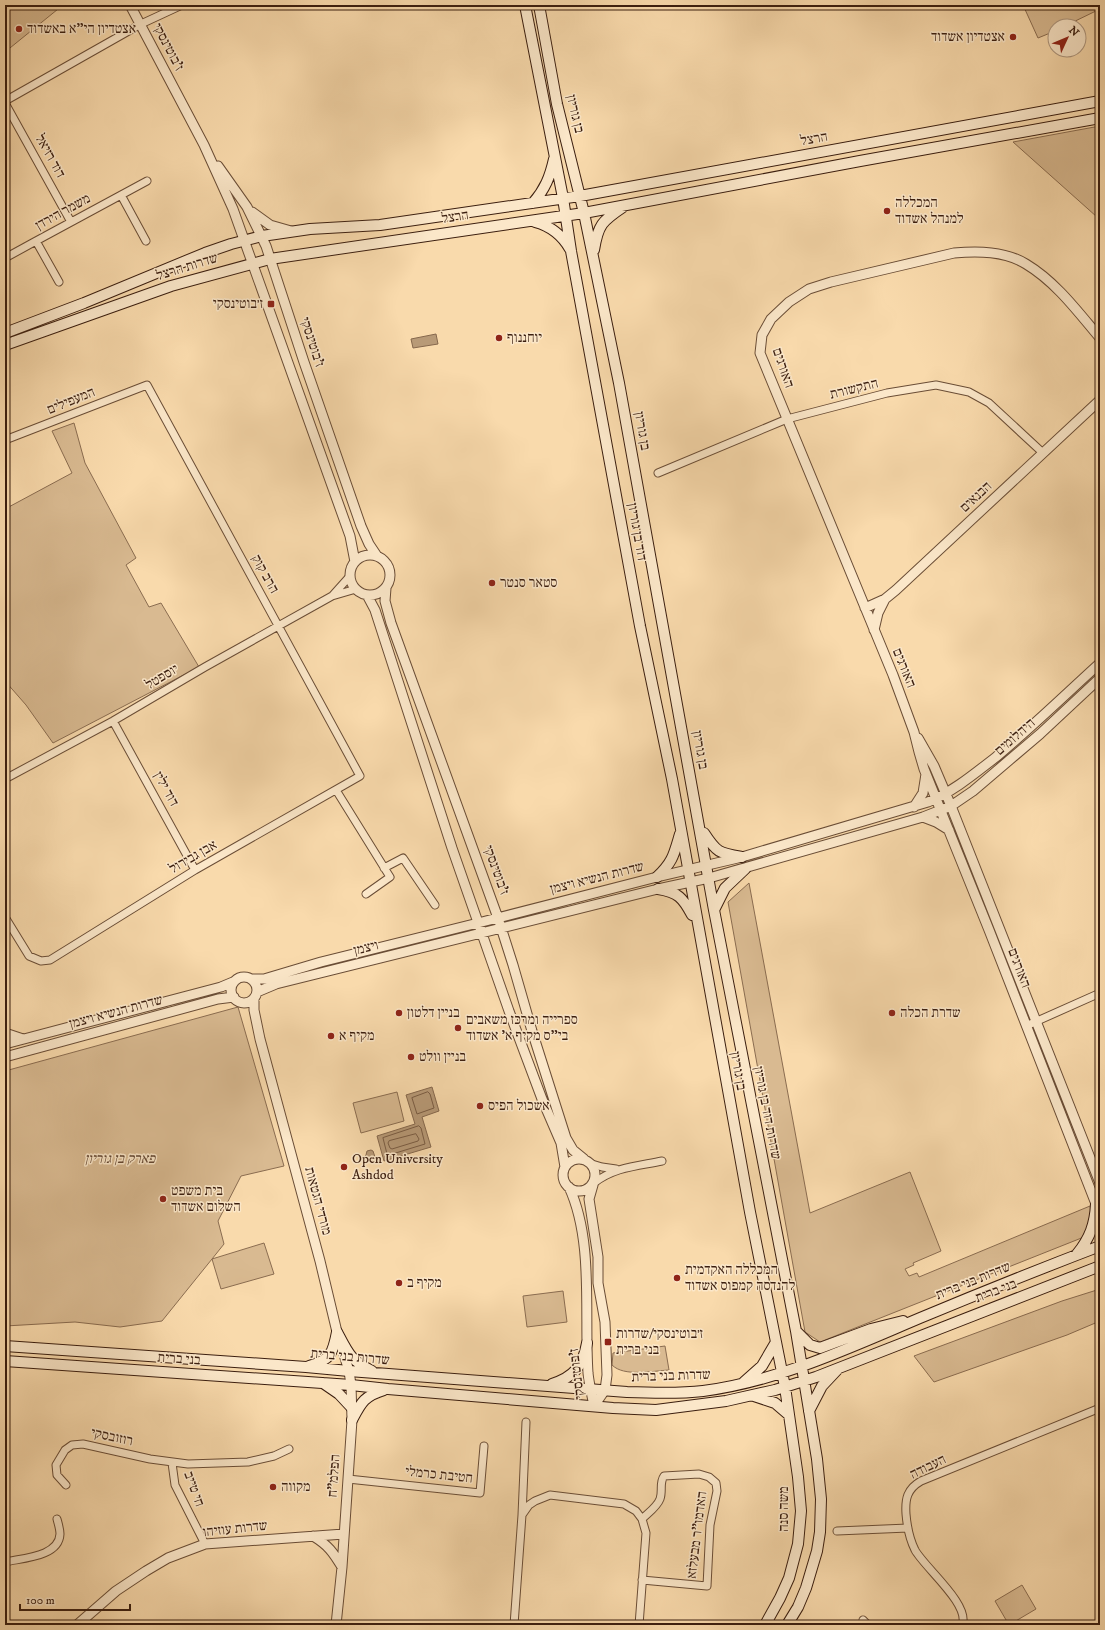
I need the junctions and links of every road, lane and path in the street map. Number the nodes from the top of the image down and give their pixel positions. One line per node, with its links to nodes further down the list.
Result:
1 (130, 5): 5 (street, ז'בוטינסקי)
2 (182, 5): 5 (street)
3 (525, 5): 10 (main road)
4 (539, 5): 13 (main road, בן גוריון)
5 (141, 24): 7 (street); 9 (street, ז'בוטינסקי)
6 (1100, 100): 13 (main road, הרצל)
7 (5, 102): 21 (street, דוד רזיאל)
8 (1100, 118): 16 (main road)
9 (204, 145): 17 (street, ז'בוטינסקי); 24 (street, ז'בוטינסקי)
10 (555, 156): 14 (main road); 15 (main road)
11 (147, 181): 12 (street, משמר הירדן)
12 (121, 195): 21 (street, משמר הירדן); 26 (street)
13 (580, 196): 14 (main road, הרצל); 18 (main road, בן גוריון)
14 (564, 198): 15 (main road, הרצל); 19 (main road, דוד בן גוריון)
15 (533, 203): 22 (main road)
16 (625, 205): 18 (main road); 29 (main road)
17 (247, 207): 22 (street); 23 (street, ז'בוטינסקי)
18 (584, 213): 19 (main road); 29 (main road, בן גוריון)
19 (566, 215): 20 (main road); 28 (main road, דוד בן גוריון)
20 (531, 221): 27 (main road, הרצל); 28 (main road)
21 (72, 222): 25 (street, משמר הירדן)
22 (291, 231): 23 (main road)
23 (262, 236): 24 (main road); 31 (street, ז'בוטינסקי)
24 (244, 240): 32 (street, ז'בוטינסקי); 34 (main road, שדרות הרצל)
25 (36, 241): 30 (street); 33 (street, משמר הירדן)
26 (146, 241)
27 (384, 241): 31 (main road, שדרות הרצל)
28 (571, 251): 69 (main road, דוד בן גוריון)
29 (593, 255): 68 (main road, בן גוריון)
30 (5, 258)
31 (270, 259): 32 (main road, שדרות הרצל); 43 (street, ז'בוטינסקי)
32 (252, 263): 36 (main road, שדרות הרצל); 44 (street, ז'בוטינסקי)
33 (59, 282)
34 (5, 333)
35 (1100, 338): 39 (street, האורגים)
36 (5, 345)
37 (147, 384): 40 (street, המעפילים); 52 (street, הרב קוק)
38 (1100, 400): 41 (street, הבנאים)
39 (787, 419): 41 (street, התקשורת); 42 (street, התקשורת); 51 (street, האורגים)
40 (5, 440)
41 (1043, 453): 50 (street, הבנאים)
42 (658, 473)
43 (377, 556): 44 (street); 46 (street)
44 (355, 562): 45 (street)
45 (350, 576): 47 (street); 49 (street, יוספטל)
46 (386, 588): 48 (street); 85 (street, ז'בוטינסקי)
47 (356, 589): 48 (street); 49 (street, יוספטל)
48 (367, 595): 86 (street)
49 (332, 596): 52 (street, יוספטל)
50 (885, 598): 51 (street, הבנאים); 53 (street)
51 (865, 608): 53 (street, האורגים)
52 (278, 626): 56 (street, יוספטל); 59 (street, הרב קוק)
53 (874, 630): 57 (street, האורגים)
54 (1100, 662): 62 (street, היהלומים)
55 (1100, 678): 64 (street, היהלומים)
56 (113, 721): 60 (street, יוספטל); 75 (street, דוד ילין)
57 (914, 732): 58 (street, האורגים); 62 (street, האורגים)
58 (926, 773): 63 (street, האורגים); 65 (street)
59 (360, 776): 61 (street, אבן גבירול)
60 (5, 779)
61 (336, 790): 73 (street); 75 (street, אבן גבירול)
62 (946, 794): 63 (street, שדרות הנשיא ויצמן); 64 (street, האורגים)
63 (937, 798): 65 (street, שדרות הנשיא ויצמן); 66 (street, האורגים)
64 (951, 806): 66 (street, היהלומים); 95 (street, האורגים)
65 (914, 807): 71 (street, שדרות הנשיא ויצמן)
66 (942, 810): 67 (street, שדרות הנשיא ויצמן); 70 (street, האורגים)
67 (923, 817): 70 (street); 74 (street, שדרות הנשיא ויצמן)
68 (700, 828): 71 (main road); 72 (main road, בן גוריון)
69 (681, 830): 76 (main road, דוד בן גוריון); 77 (main road)
70 (949, 830): 96 (street, האורגים)
71 (742, 857): 72 (street, שדרות הנשיא ויצמן)
72 (707, 865): 76 (street, שדרות הנשיא ויצמן); 78 (main road, שדרות דוד בן גוריון)
73 (384, 868): 81 (street); 82 (street)
74 (745, 869): 78 (street, שדרות הנשיא ויצמן); 83 (main road)
75 (195, 870): 84 (street, אבן גבירול)
76 (687, 870): 77 (street, שדרות הנשיא ויצמן); 79 (main road)
77 (657, 877): 85 (street, שדרות הנשיא ויצמן)
78 (709, 878): 79 (street, שדרות הנשיא ויצמן); 83 (main road, שדרות דוד בן גוריון)
79 (689, 882): 80 (street, שדרות הנשיא ויצמן); 87 (main road)
80 (658, 889): 87 (main road); 88 (street, שדרות הנשיא ויצמן)
81 (366, 894)
82 (435, 905)
83 (714, 910): 118 (main road, שדרות דוד בן גוריון)
84 (5, 917)
85 (498, 918): 86 (street, שדרות הנשיא ויצמן); 88 (street, ז'בוטינסקי)
86 (478, 923): 89 (street); 90 (street, שדרות הנשיא ויצמן)
87 (697, 926): 120 (main road, בן גוריון)
88 (502, 928): 89 (street, שדרות הנשיא ויצמן); 102 (street, ז'בוטינסקי)
89 (482, 933): 93 (street, ויצמן); 105 (street)
90 (253, 980): 91 (street); 93 (street)
91 (233, 982): 94 (street); 98 (street, שדרות הנשיא ויצמן)
92 (1100, 992): 95 (street)
93 (256, 995): 94 (street); 99 (street, מורדי הגטאות)
94 (237, 1000): 99 (street, מורדי הגטאות); 101 (street, שדרות הנשיא ויצמן)
95 (1036, 1021): 96 (street); 107 (street, האורגים)
96 (1026, 1026): 110 (street, האורגים)
97 (5, 1033): 98 (street)
98 (24, 1039): 100 (street, שדרות הנשיא ויצמן)
99 (260, 1039): 119 (street, מורדי הגטאות)
100 (5, 1044)
101 (5, 1057)
102 (584, 1159): 104 (street); 105 (street)
103 (662, 1161): 106 (street)
104 (592, 1164): 106 (street); 108 (street)
105 (565, 1167): 109 (street)
106 (620, 1169): 108 (street)
107 (1100, 1183)
108 (593, 1184): 109 (street); 139 (street, ז'בוטינסקי)
109 (569, 1187): 121 (street, ז'בוטינסקי)
110 (1096, 1204): 111 (street, האורגים); 113 (main road)
111 (1100, 1214)
112 (1100, 1246): 113 (main road, שדרות בני ברית)
113 (1077, 1254): 117 (main road, שדרות בני ברית)
114 (1100, 1266): 116 (main road)
115 (1100, 1273): 116 (main road)
116 (1074, 1276): 127 (main road, בני ברית)
117 (918, 1319): 118 (main road); 125 (main road, שדרות בני ברית)
118 (796, 1331): 125 (main road, שדרות דוד בן גוריון)
119 (337, 1332): 126 (main road); 128 (street, מורדי הגטאות); 129 (main road)
120 (776, 1342): 130 (main road); 133 (main road)
121 (587, 1343): 135 (main road); 138 (street, ז'בוטינסקי)
122 (5, 1346): 124 (main road, בני ברית)
123 (5, 1361): 132 (main road, בני ברית)
124 (267, 1364): 126 (main road, שדרות בני ברית)
125 (802, 1366): 130 (main road, שדרות בני ברית); 131 (main road, שדרות דוד בן גוריון)
126 (306, 1367): 128 (main road, שדרות בני ברית)
127 (839, 1368): 131 (main road); 144 (main road)
128 (349, 1372): 129 (main road, שדרות בני ברית); 134 (street, מורדי הגטאות)
129 (377, 1373): 135 (main road, שדרות בני ברית)
130 (782, 1373): 133 (main road, שדרות בני ברית); 136 (main road, משה סנה)
131 (805, 1381): 136 (main road); 144 (main road, שדרות דוד בן גוריון)
132 (323, 1383): 134 (main road, בני ברית); 143 (main road)
133 (741, 1384): 139 (main road, שדרות בני ברית)
134 (351, 1385): 137 (main road, שדרות בני ברית); 143 (street, הפלמ"ח)
135 (548, 1386): 138 (main road, שדרות בני ברית)
136 (785, 1387): 140 (main road); 145 (main road, משה סנה)
137 (388, 1389): 141 (main road, שדרות בני ברית); 146 (main road)
138 (591, 1389): 139 (main road, שדרות בני ברית); 141 (street, ז'בוטינסקי)
139 (605, 1390): 141 (street, ז'בוטינסקי)
140 (754, 1396): 141 (main road); 145 (main road)
141 (594, 1406)
142 (1100, 1408): 156 (street, העבודה)
143 (353, 1409): 146 (street, הפלמ"ח)
144 (809, 1411): 169 (main road)
145 (789, 1415): 168 (main road, משה סנה)
146 (352, 1420): 151 (street, הפלמ"ח)
147 (526, 1422): 153 (street)
148 (484, 1446): 151 (street, חטיבת כרמלי)
149 (289, 1449): 150 (street)
150 (172, 1463): 152 (street, רוזובסקי); 160 (street, חי טייב)
151 (348, 1479): 158 (street, הפלמ"ח)
152 (66, 1485)
153 (522, 1515): 155 (street); 166 (street)
154 (57, 1519): 161 (street)
155 (642, 1519): 163 (street); 163 (street, האדמו"ר מבעלזא)
156 (908, 1528): 157 (street); 170 (street, העבודה)
157 (837, 1531)
158 (344, 1534): 159 (street, שדרות עוזיהו); 162 (street, הפלמ"ח)
159 (313, 1536): 160 (street, שדרות עוזיהו); 162 (street)
160 (205, 1544): 164 (street, שדרות עוזיהו)
161 (5, 1562)
162 (342, 1567): 165 (street, הפלמ"ח)
163 (642, 1580): 167 (street)
164 (78, 1624)
165 (336, 1625)
166 (514, 1625)
167 (639, 1625)
168 (765, 1625)
169 (787, 1625)
170 (962, 1625)

